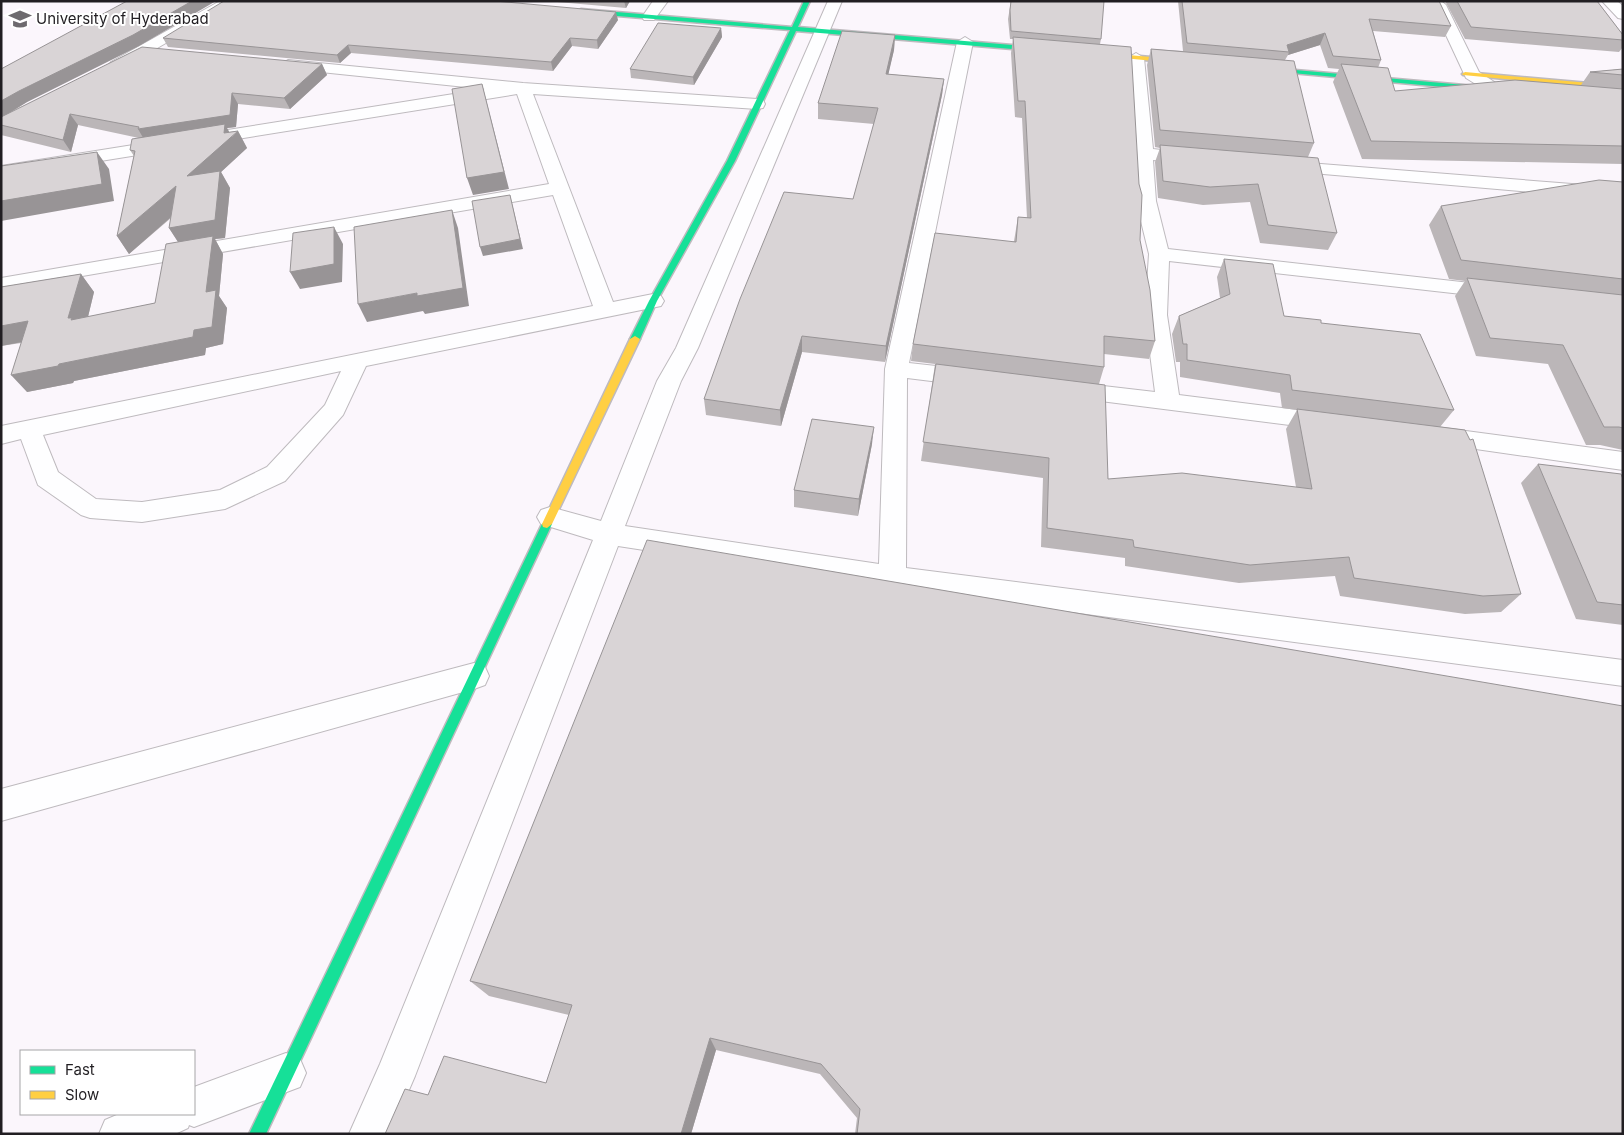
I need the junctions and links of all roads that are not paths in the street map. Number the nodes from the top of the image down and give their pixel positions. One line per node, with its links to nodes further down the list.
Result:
1 (231, 1): 18 (street)
2 (807, 1): 12 (street)
3 (835, 1): 12 (street)
4 (1609, 1): 10 (street)
5 (641, 3): 8 (street)
6 (1420, 3): 7 (street)
7 (1438, 3): 31 (street)
8 (663, 4): 11 (street)
9 (573, 10): 11 (street)
10 (1623, 15)
11 (649, 17): 13 (street)
12 (815, 18): 13 (street); 13 (street); 14 (street); 58 (street)
13 (793, 29): 35 (street)
14 (967, 35): 20 (street); 48 (street)
15 (1031, 36): 16 (street)
16 (1051, 38)
17 (1090, 42): 19 (street)
18 (146, 50): 22 (street); 29 (street)
19 (1185, 50)
20 (1060, 51)
21 (1079, 53): 24 (street)
22 (175, 54)
23 (1261, 57): 25 (street)
24 (1136, 58): 27 (street); 36 (street)
25 (1298, 60)
26 (271, 63): 32 (street)
27 (1196, 63)
28 (1245, 68): 34 (street)
29 (103, 73)
30 (1453, 73): 31 (street)
31 (1472, 75): 33 (street); 34 (street)
32 (523, 88): 35 (street); 39 (street); 40 (street)
33 (1623, 88)
34 (1501, 90)
35 (757, 104): 45 (street)
36 (1144, 154): 37 (street); 42 (street)
37 (1213, 160)
38 (1262, 164): 41 (street)
39 (1, 172)
40 (560, 188): 43 (street); 46 (street)
41 (1623, 194)
42 (1159, 254): 44 (street); 51 (street)
43 (1, 284)
44 (1514, 294)
45 (653, 301): 46 (street); 57 (street)
46 (606, 311): 47 (street)
47 (357, 360): 53 (street); 53 (street)
48 (896, 369): 49 (street); 59 (street)
49 (993, 380)
50 (1051, 387): 51 (street)
51 (1168, 402): 52 (street)
52 (1354, 425)
53 (29, 429): 55 (street)
54 (1413, 433): 56 (street)
55 (1, 435)
56 (1611, 466)
57 (550, 517): 58 (street); 61 (street)
58 (609, 534): 59 (street); 68 (street)
59 (892, 577): 60 (street)
60 (1623, 673)
61 (474, 676): 62 (street); 63 (street)
62 (1, 805)
63 (286, 1074): 64 (street); 67 (street)
64 (195, 1107)
65 (171, 1115): 66 (street)
66 (119, 1134)
67 (257, 1134)
68 (369, 1134)

